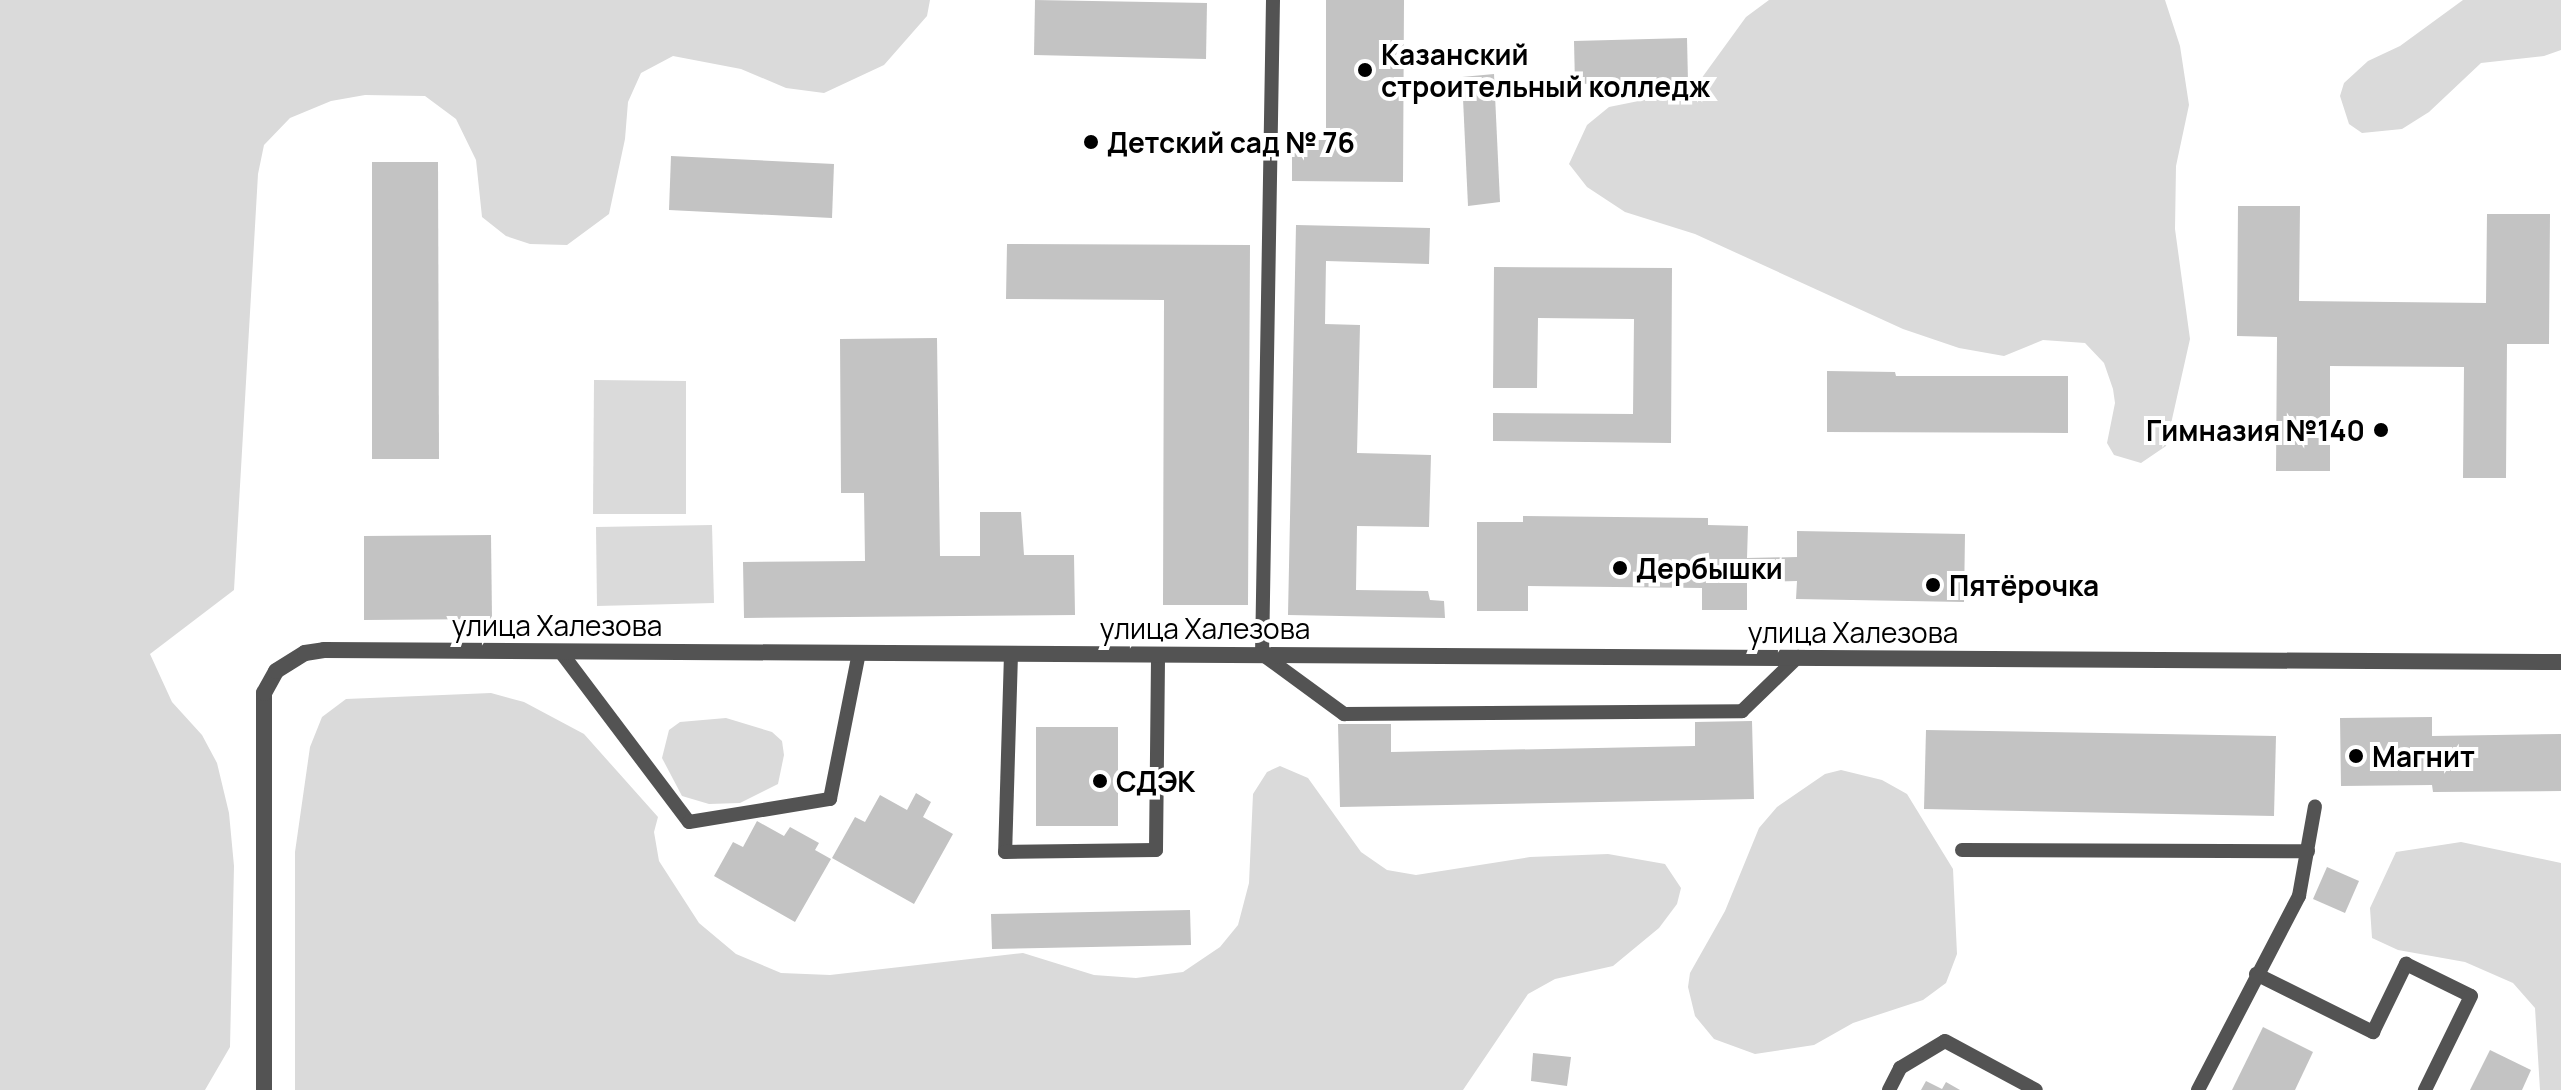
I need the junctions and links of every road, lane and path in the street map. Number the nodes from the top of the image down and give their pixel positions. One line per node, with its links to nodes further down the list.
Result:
1 (1273, 0): 6 (lane)
2 (560, 651): 3 (street, улица Халезова); 3 (lane); 13 (street, улица Халезова)
3 (859, 653): 4 (street, улица Халезова)
4 (1011, 654): 5 (street, улица Халезова); 5 (lane)
5 (1158, 654): 6 (street, улица Халезова)
6 (1262, 654): 7 (street, улица Халезова); 7 (lane)
7 (1798, 657): 8 (street, улица Халезова)
8 (2561, 662)
9 (2315, 806): 11 (lane)
10 (1962, 850): 11 (lane)
11 (2308, 851): 12 (lane)
12 (2256, 974): 16 (lane); 17 (lane)
13 (264, 1090)
14 (1889, 1090): 15 (lane)
15 (2036, 1090)
16 (2198, 1090)
17 (2425, 1090)

